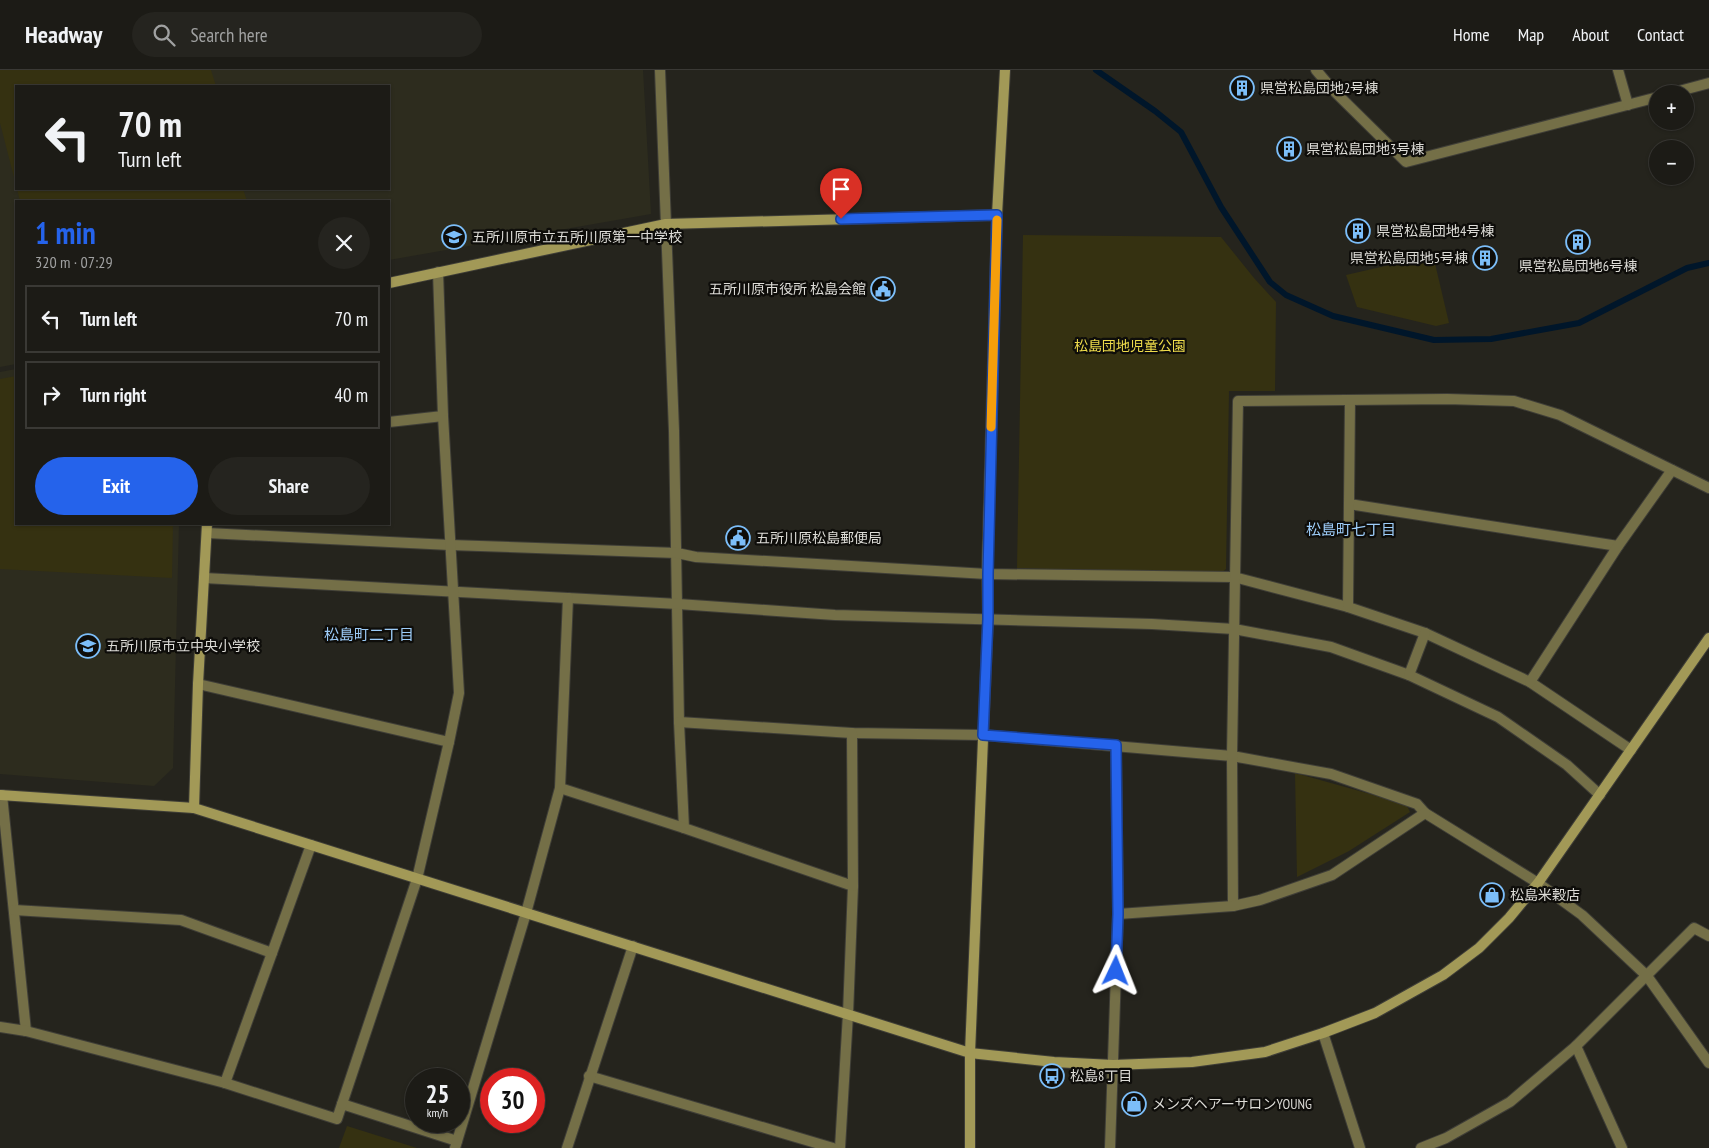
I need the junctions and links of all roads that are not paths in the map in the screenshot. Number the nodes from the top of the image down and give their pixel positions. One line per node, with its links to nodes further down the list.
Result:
1 (660, 70): 10 (street)
2 (1005, 70): 9 (street)
3 (1316, 70): 8 (street)
4 (1618, 70): 8 (street)
5 (1709, 83): 6 (street)
6 (1694, 87)
7 (1649, 99): 8 (street)
8 (1628, 105)
9 (997, 215): 10 (street); 23 (street)
10 (666, 224): 11 (street); 22 (street)
11 (438, 272): 12 (street); 14 (street)
12 (390, 283)
13 (1350, 400): 16 (street); 18 (street); 24 (street)
14 (443, 416): 15 (street); 20 (street)
15 (390, 422)
16 (1672, 470): 17 (street); 21 (street)
17 (1709, 488)
18 (1349, 504): 21 (street); 29 (street)
19 (207, 528): 20 (street); 25 (street)
20 (450, 545): 22 (street); 26 (street)
21 (1618, 546): 35 (street)
22 (677, 553): 23 (street); 28 (street)
23 (988, 574): 24 (street); 30 (street)
24 (1234, 577): 29 (street); 31 (street)
25 (204, 578): 26 (street); 36 (street)
26 (452, 593): 27 (street); 40 (street)
27 (568, 598): 28 (street); 44 (street)
28 (678, 604): 30 (street); 37 (street)
29 (1348, 607): 32 (street)
30 (988, 619): 31 (street); 39 (street)
31 (1234, 629): 34 (street); 43 (street)
32 (1425, 633): 34 (street); 35 (street)
33 (1709, 638): 42 (street)
34 (1409, 675): 46 (street)
35 (1530, 682): 42 (street)
36 (198, 684): 40 (street); 47 (street)
37 (679, 722): 38 (street); 49 (street)
38 (852, 733): 39 (street); 53 (street)
39 (983, 735): 41 (street); 67 (street)
40 (449, 742): 51 (street)
41 (1116, 745): 43 (street); 57 (street)
42 (1631, 750): 46 (street)
43 (1232, 756): 48 (street); 54 (street)
44 (560, 788): 49 (street); 56 (street)
45 (1, 795): 47 (street); 55 (street)
46 (1600, 795): 52 (street)
47 (194, 808): 50 (street)
48 (1425, 813): 52 (street); 54 (street)
49 (684, 828): 53 (street)
50 (310, 845): 51 (street); 60 (street)
51 (417, 878): 56 (street); 72 (street)
52 (1538, 883): 61 (street); 65 (street)
53 (853, 886): 62 (street)
54 (1233, 906): 57 (street)
55 (14, 910): 60 (street); 64 (street)
56 (526, 913): 59 (street); 73 (street)
57 (1118, 914): 69 (street)
58 (1709, 936): 61 (street)
59 (633, 946): 62 (street); 70 (street)
60 (272, 953): 71 (street)
61 (1647, 976): 66 (street); 68 (street)
62 (848, 1014): 67 (street); 76 (street)
63 (0, 1027): 64 (street)
64 (26, 1030): 71 (street)
65 (1323, 1033): 69 (street); 79 (street)
66 (1576, 1046): 80 (street); 81 (street)
67 (970, 1053): 69 (street); 77 (street)
68 (1709, 1063)
69 (1113, 1065): 78 (street)
70 (589, 1076): 74 (street); 75 (street)
71 (225, 1083): 72 (street)
72 (342, 1104): 73 (street)
73 (456, 1144)
74 (567, 1148)
75 (833, 1148)
76 (840, 1148)
77 (970, 1148)
78 (1110, 1148)
79 (1360, 1148)
80 (1421, 1148)
81 (1622, 1148)

